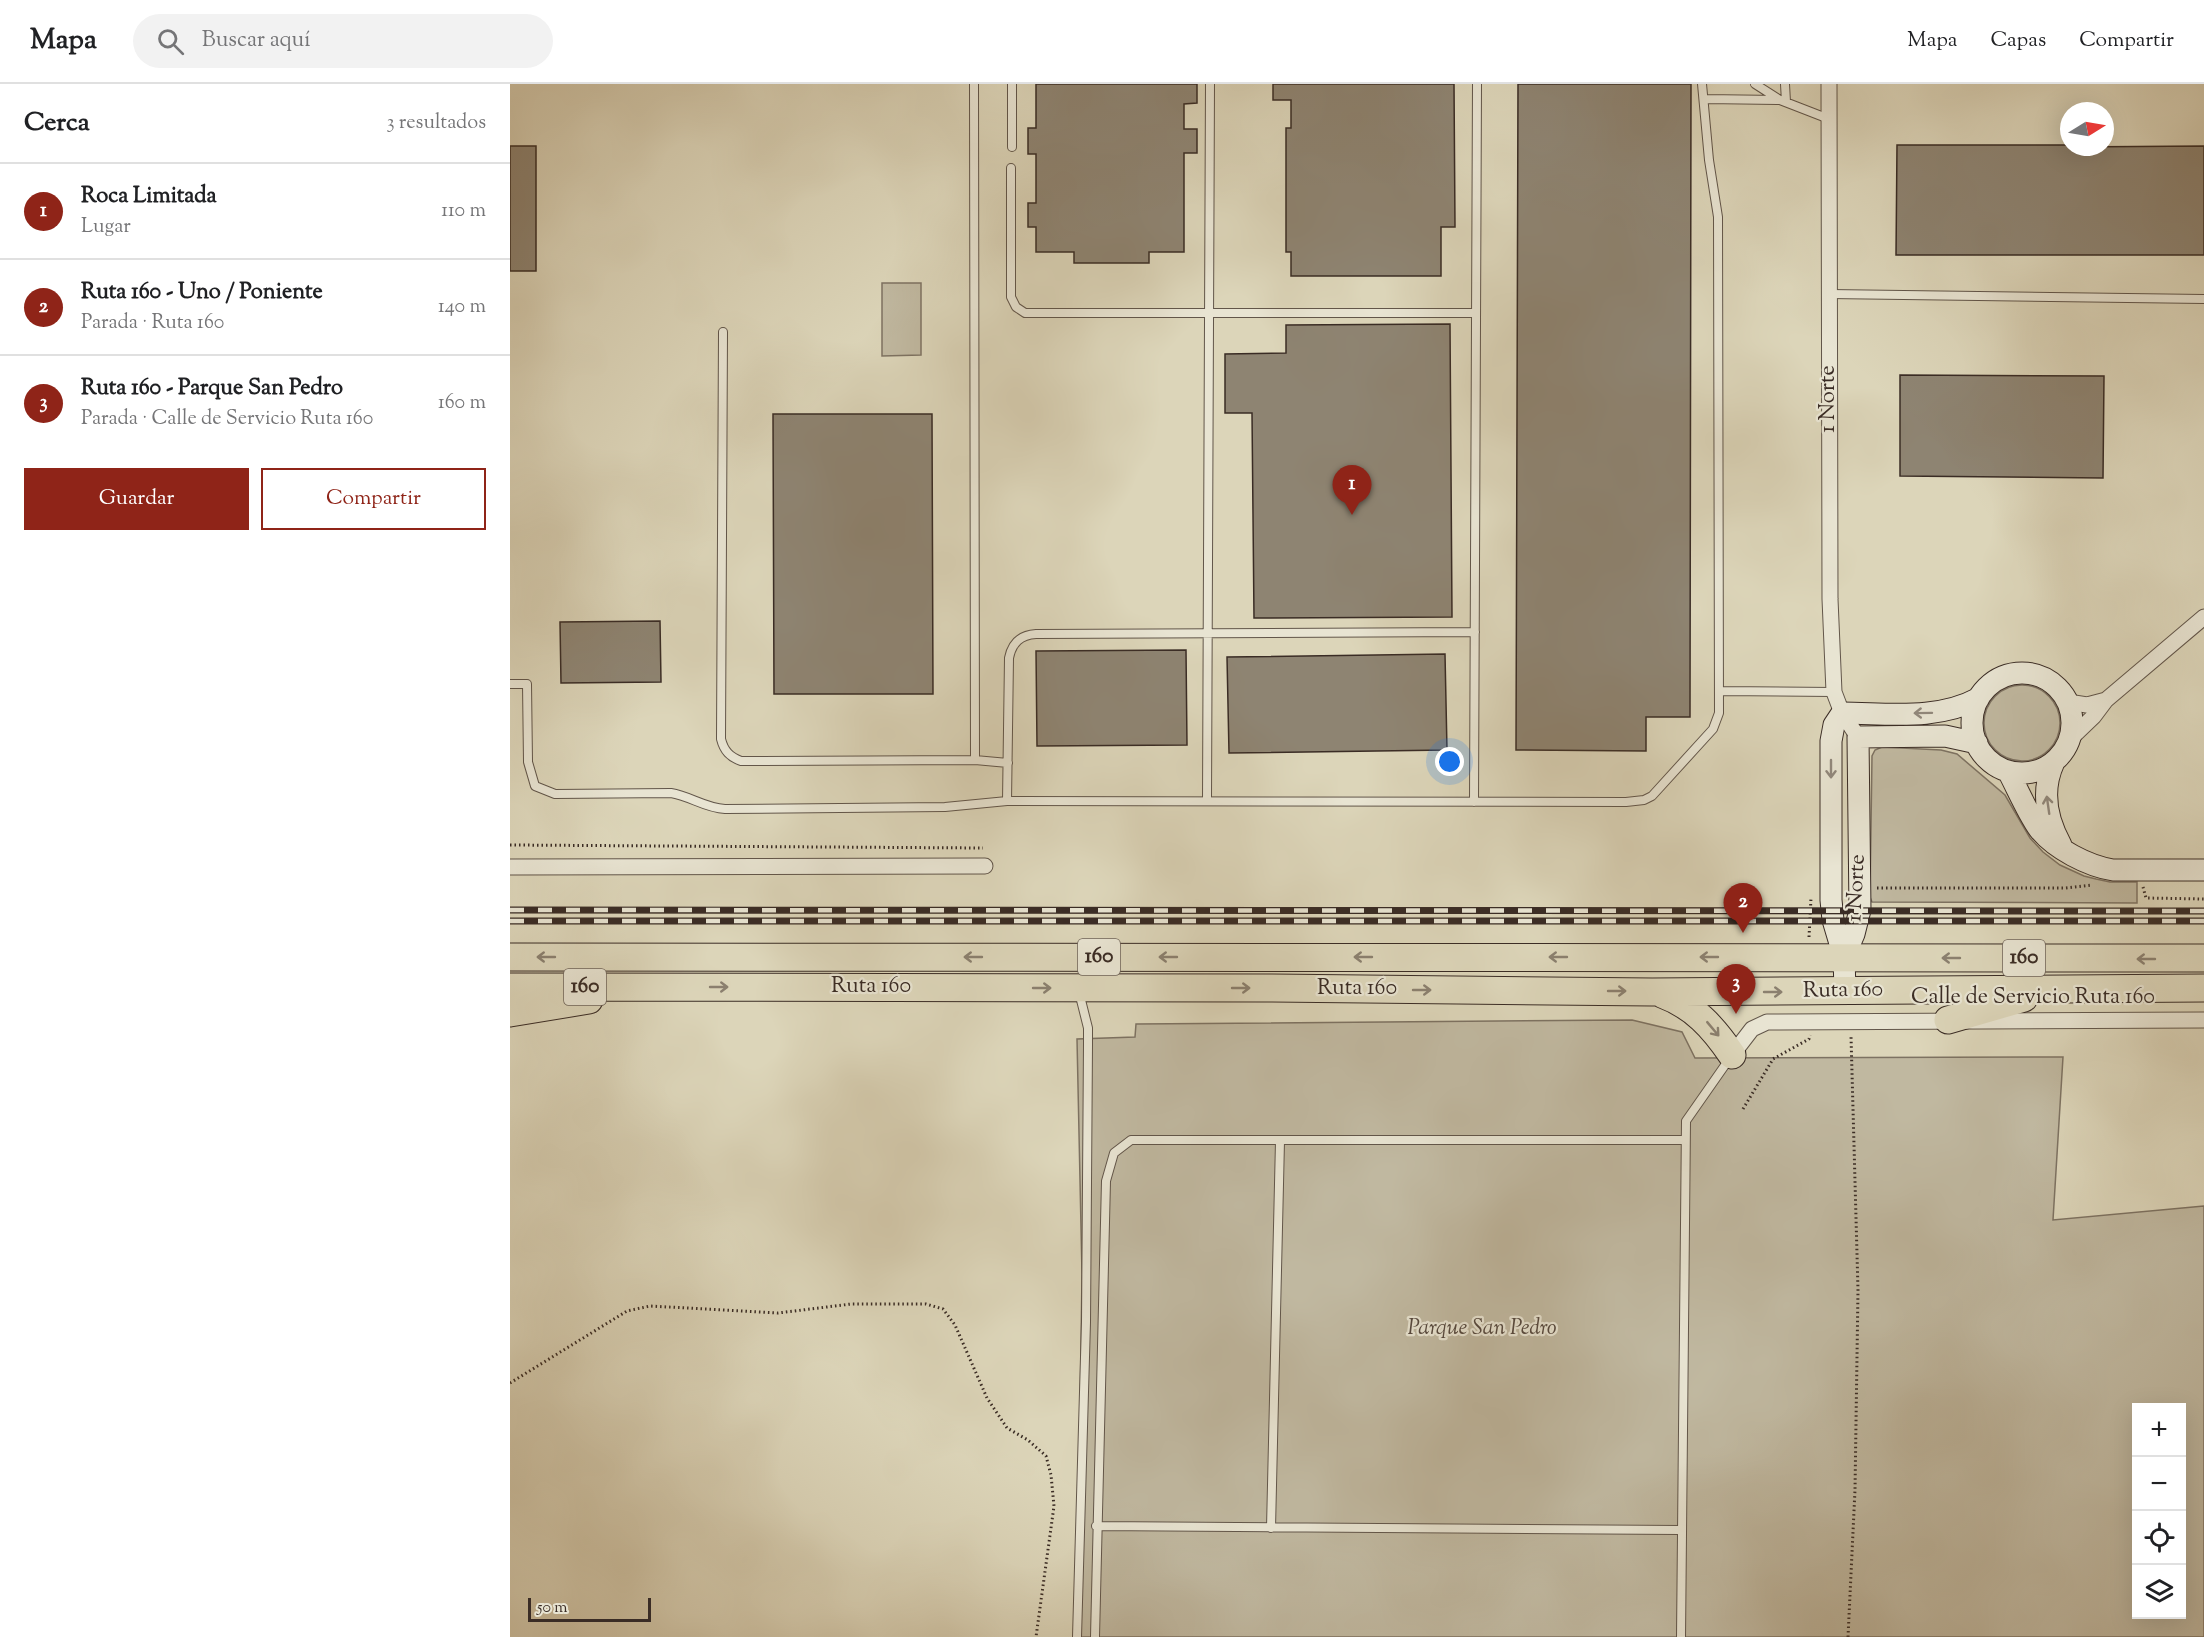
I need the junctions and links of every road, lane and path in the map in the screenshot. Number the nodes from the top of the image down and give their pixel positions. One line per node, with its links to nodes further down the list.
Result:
1 (974, 84): 32 (lane)
2 (1012, 84): 12 (lane)
3 (1210, 84): 16 (lane)
4 (1477, 84): 17 (lane)
5 (1702, 84): 9 (lane)
6 (1755, 84): 10 (lane)
7 (1785, 84): 10 (lane)
8 (1829, 84): 11 (street, 1 Norte)
9 (1705, 99): 10 (lane); 23 (lane)
10 (1783, 101): 11 (lane)
11 (1829, 120): 14 (street, 1 Norte)
12 (1012, 147)
13 (1011, 168): 16 (lane)
14 (1829, 294): 15 (lane); 24 (street, 1 Norte)
15 (2204, 299)
16 (1209, 313): 17 (lane); 20 (lane)
17 (1476, 313): 21 (lane)
18 (723, 332): 32 (lane)
19 (2204, 617): 26 (street)
20 (1207, 632): 21 (lane); 34 (lane); 36 (lane)
21 (1475, 632): 38 (lane)
22 (510, 684): 37 (lane)
23 (1719, 691): 24 (lane); 38 (lane)
24 (1834, 692): 28 (street, 1 Norte)
25 (1979, 698): 27 (street); 28 (street, one-way to 28); 31 (street)
26 (2106, 700): 27 (street); 30 (street)
27 (2068, 702): 30 (street)
28 (1842, 713): 29 (street, 1 Norte); 49 (street, 1 Norte, one-way to 49)
29 (1858, 737): 31 (street); 46 (street, 1 Norte)
30 (2070, 740): 33 (street)
31 (1977, 743): 35 (street)
32 (975, 760): 34 (lane)
33 (2054, 762): 35 (street); 41 (street, one-way to 33)
34 (1008, 763): 37 (lane)
35 (2008, 771): 41 (street)
36 (1207, 800): 37 (lane); 38 (lane)
37 (1007, 801)
38 (1474, 802)
39 (510, 845): 40 (path)
40 (983, 848)
41 (2063, 848): 44 (street)
42 (985, 866): 43 (street)
43 (510, 867)
44 (2132, 870): 45 (street); 46 (path); 47 (path)
45 (2204, 870)
46 (1861, 888): 49 (street, 1 Norte)
47 (2204, 898)
48 (510, 957): 49 (highway, Ruta 160 / 160, one-way to 48)
49 (1844, 957): 50 (highway, Ruta 160 / 160, one-way to 49); 56 (street, 1 Norte)
50 (2204, 958)
51 (510, 987): 52 (highway, Ruta 160 / 160)
52 (660, 987): 53 (highway, Ruta 160 / 160, one-way to 53); 58 (highway)
53 (1077, 988): 57 (highway, Ruta 160 / 160, one-way to 57); 72 (lane)
54 (2057, 988): 55 (highway, Ruta 160 / 160); 56 (highway, Ruta 160 / 160); 59 (highway)
55 (2204, 988)
56 (1845, 991): 57 (highway, Ruta 160 / 160, one-way to 56)
57 (1652, 992): 63 (highway, one-way to 63)
58 (510, 1013)
59 (1948, 1020): 60 (street, Calle de Servicio Ruta 160); 62 (street, Calle de Servicio Ruta 160)
60 (2204, 1020)
61 (1810, 1022): 62 (street, Calle de Servicio Ruta 160); 63 (street, Calle de Servicio Ruta 160); 64 (path)
62 (1852, 1022): 75 (path)
63 (1732, 1055): 65 (lane)
64 (1743, 1109)
65 (1686, 1140): 66 (lane); 70 (lane)
66 (1280, 1141): 68 (lane); 69 (lane)
67 (510, 1383): 71 (path)
68 (1096, 1527): 69 (lane); 73 (lane)
69 (1271, 1528): 70 (lane)
70 (1681, 1530): 74 (lane)
71 (1036, 1637)
72 (1077, 1637)
73 (1095, 1637)
74 (1681, 1637)
75 (1848, 1637)

